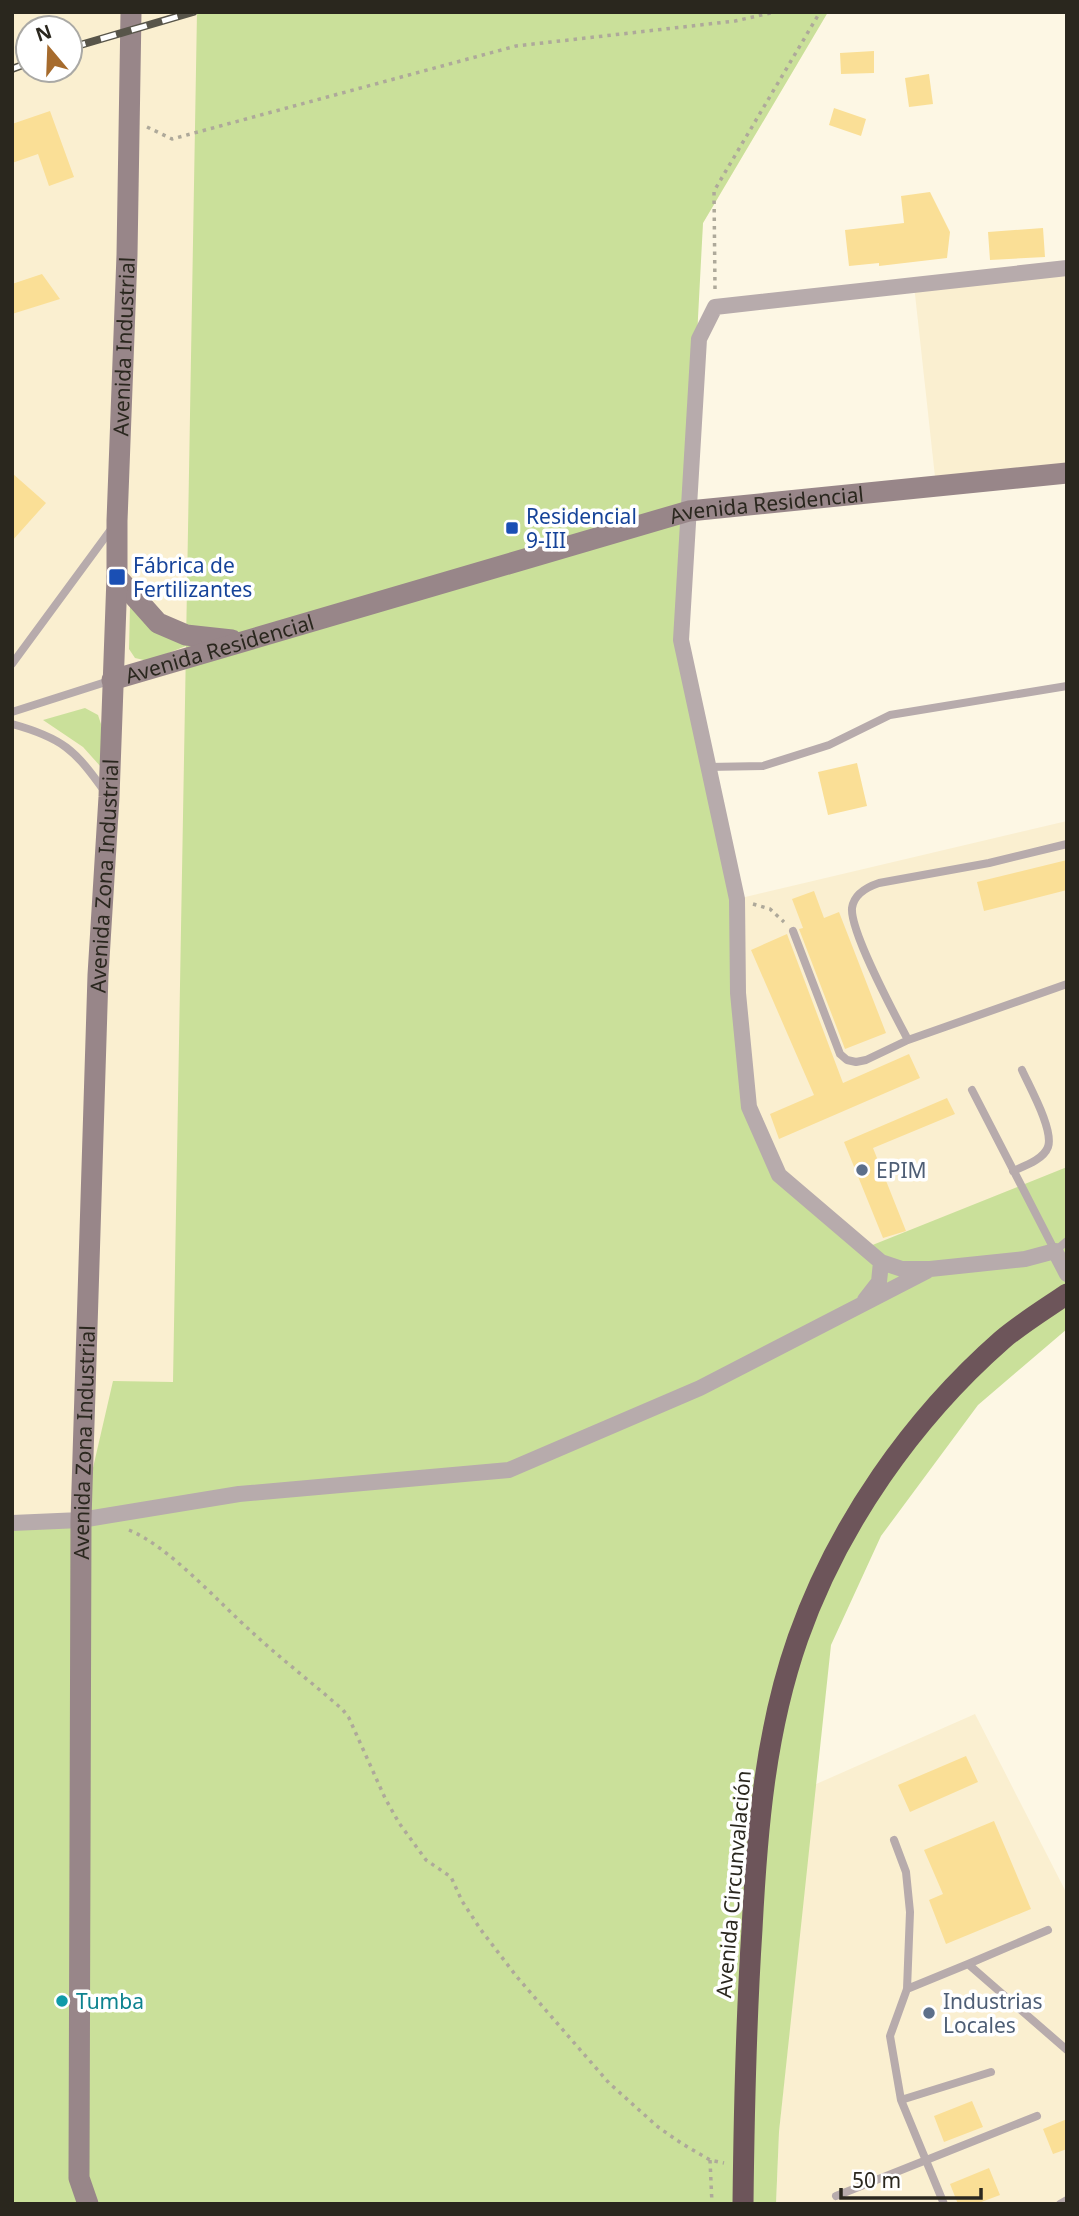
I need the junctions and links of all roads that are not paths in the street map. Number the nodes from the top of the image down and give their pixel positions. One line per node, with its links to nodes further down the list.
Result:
1 (131, 12): 5 (main road, Avenida Industrial)
2 (1067, 268): 4 (street)
3 (1067, 472): 4 (main road, Avenida Residencial)
4 (689, 511): 7 (main road, Avenida Residencial); 13 (street)
5 (117, 521): 6 (main road, Avenida Industrial); 8 (lane)
6 (117, 576): 7 (main road); 9 (main road, Avenida Industrial)
7 (241, 641): 9 (main road, Avenida Residencial)
8 (12, 664)
9 (112, 680): 11 (lane); 14 (main road, Avenida Zona Industrial)
10 (1067, 686): 13 (lane)
11 (12, 712)
12 (12, 724): 14 (lane)
13 (708, 767): 23 (street)
14 (109, 797): 28 (main road, Avenida Zona Industrial)
15 (1067, 844): 18 (lane)
16 (793, 931): 18 (lane)
17 (1067, 984): 18 (lane)
18 (908, 1040)
19 (1022, 1070): 21 (lane)
20 (972, 1090): 21 (lane)
21 (1013, 1171): 22 (lane)
22 (1061, 1246): 24 (street); 25 (street)
23 (881, 1262): 24 (street); 27 (street)
24 (930, 1269): 27 (street)
25 (1067, 1274)
26 (1067, 1294): 44 (highway, Avenida Circunvalación)
27 (862, 1304): 28 (street)
28 (81, 1520): 29 (street); 39 (main road, Avenida Zona Industrial)
29 (12, 1523)
30 (894, 1840): 33 (lane)
31 (1048, 1930): 32 (lane)
32 (968, 1964): 33 (lane); 34 (lane)
33 (907, 1989): 36 (lane)
34 (1067, 2049)
35 (991, 2072): 36 (lane)
36 (901, 2100): 38 (lane)
37 (1037, 2116): 38 (lane)
38 (927, 2159): 40 (lane); 45 (lane)
39 (79, 2178): 42 (lane); 43 (main road, Avenida Zona Industrial)
40 (836, 2196)
41 (1067, 2200): 46 (lane)
42 (79, 2204)
43 (88, 2204)
44 (743, 2204)
45 (944, 2204)
46 (1060, 2204)

